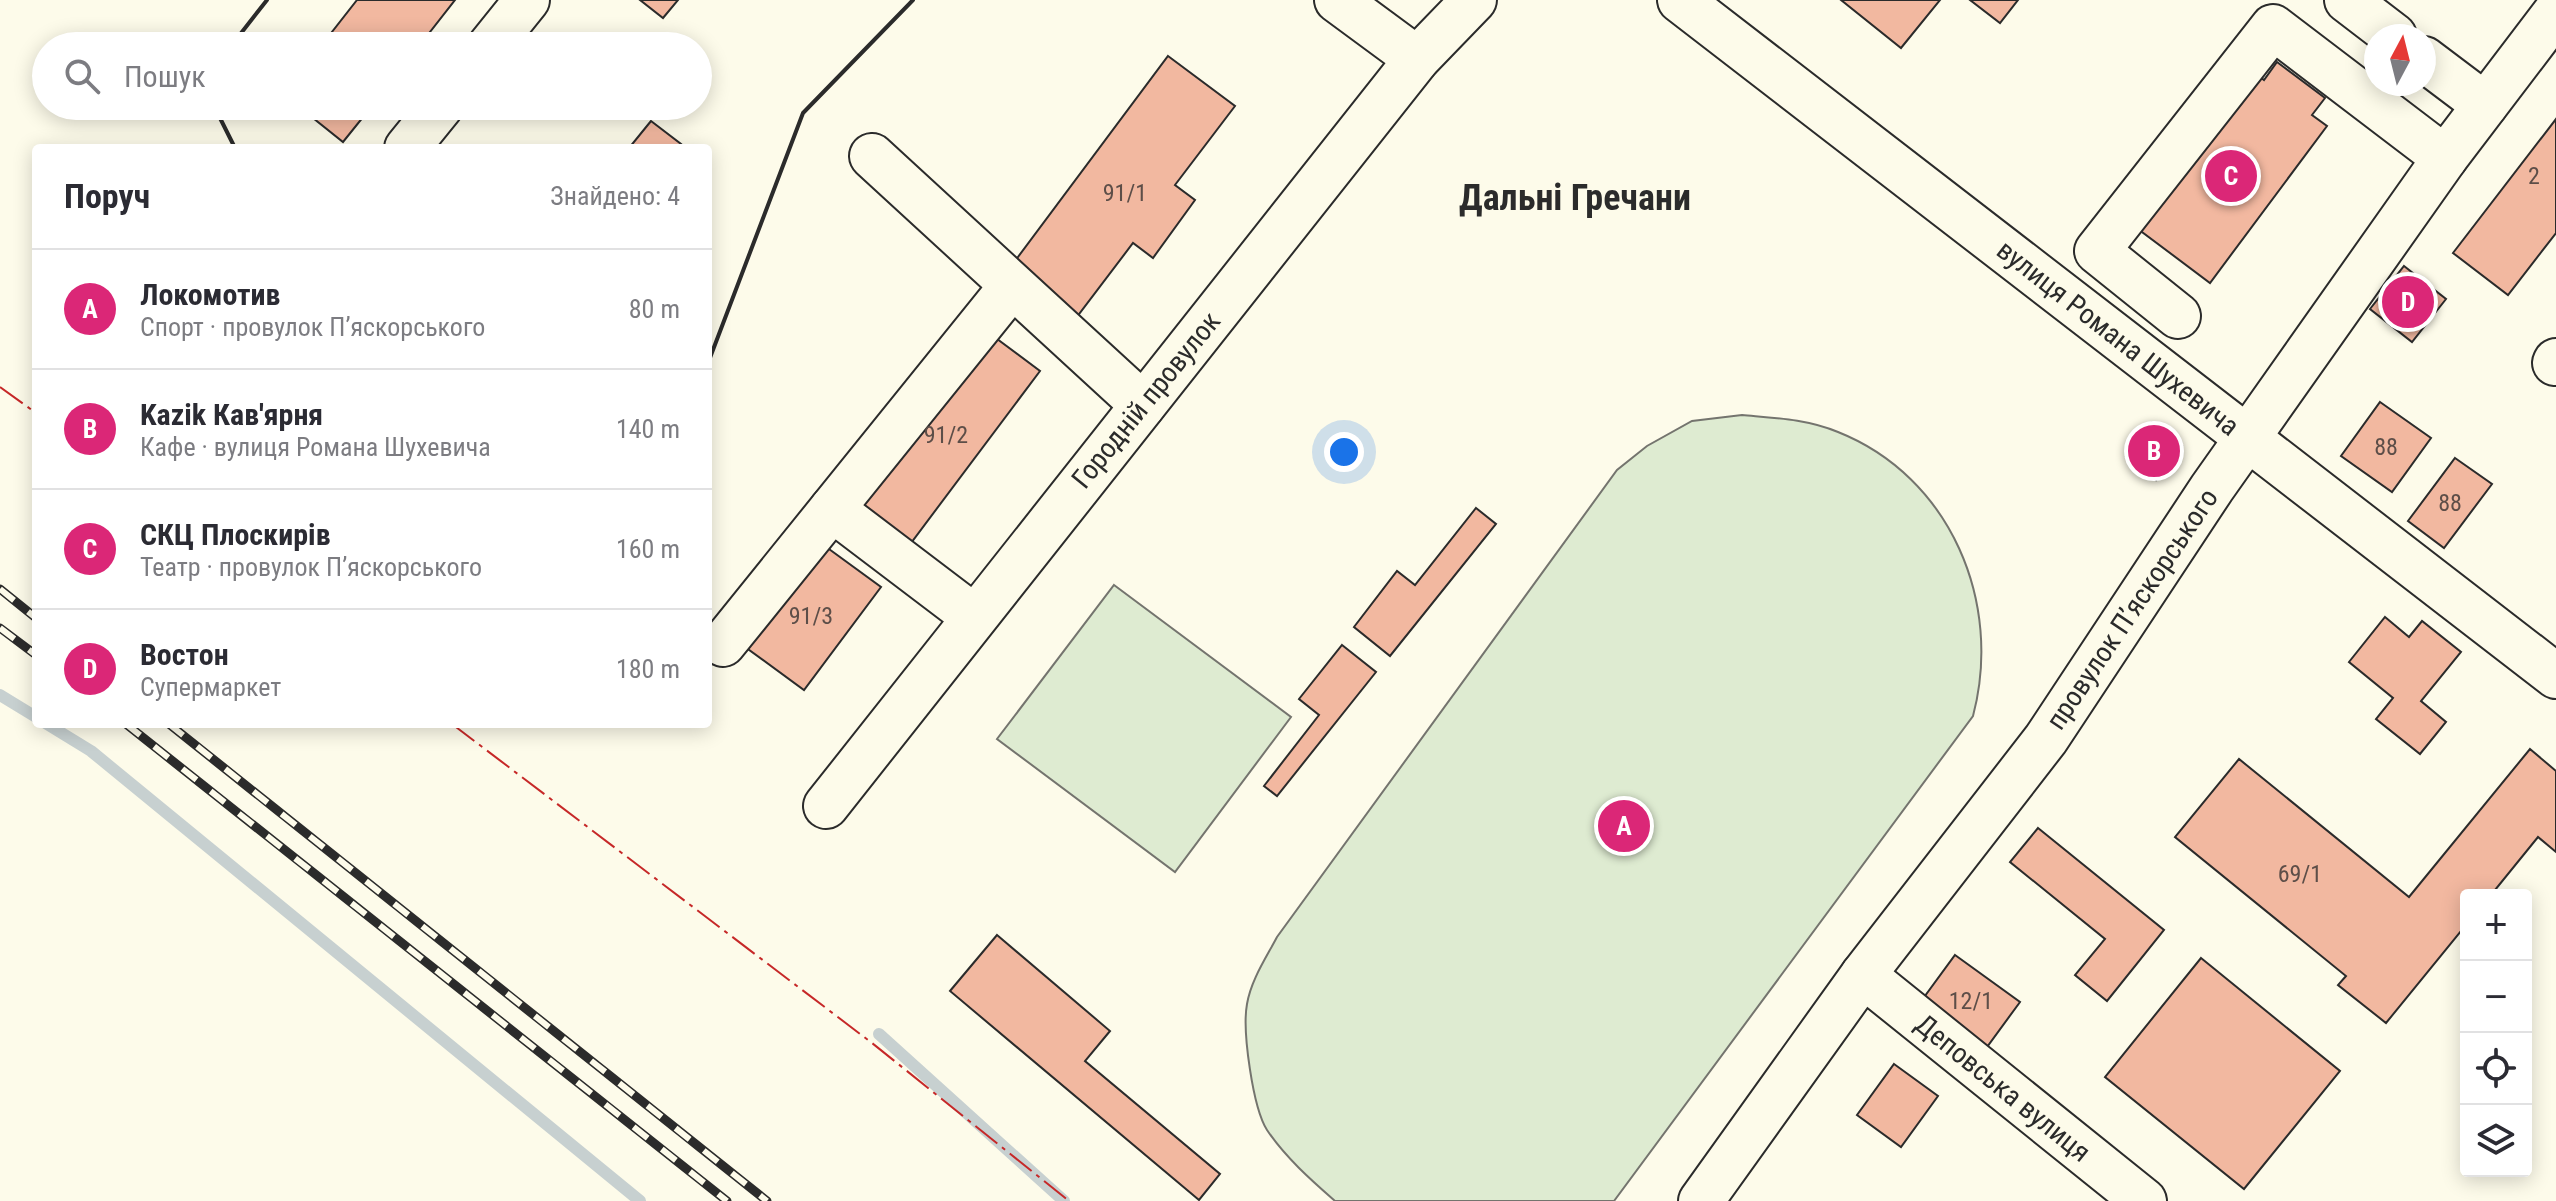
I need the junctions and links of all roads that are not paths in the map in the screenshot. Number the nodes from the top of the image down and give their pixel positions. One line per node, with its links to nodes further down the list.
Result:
1 (527, 0): 8 (street)
2 (1337, 0): 9 (street)
3 (1474, 0): 9 (street, Городній провулок)
4 (1680, 0): 19 (street, вулиця Романа Шухевича)
5 (2347, 0): 7 (street)
6 (2556, 12): 11 (street, провулок Пʼяскорського)
7 (2378, 24)
8 (501, 32)
9 (1417, 59): 18 (street, Городній провулок)
10 (2436, 68): 11 (street)
11 (2485, 105): 15 (street, провулок Пʼяскорського)
12 (430, 120): 13 (street)
13 (410, 144)
14 (872, 156): 16 (street)
15 (2445, 158): 17 (street); 19 (street, провулок Пʼяскорського)
16 (1011, 287): 18 (street); 20 (street)
17 (2178, 316)
18 (1143, 405): 21 (street, Городній провулок)
19 (2247, 438): 23 (street, вулиця Романа Шухевича); 25 (street, провулок Пʼяскорського)
20 (832, 509): 21 (street); 22 (street)
21 (973, 616): 24 (street, Городній провулок)
22 (723, 644)
23 (2556, 676)
24 (826, 806)
25 (1863, 975): 26 (street, провулок Пʼяскорського); 27 (street, Деповська вулиця)
26 (1701, 1201)
27 (2144, 1201)

